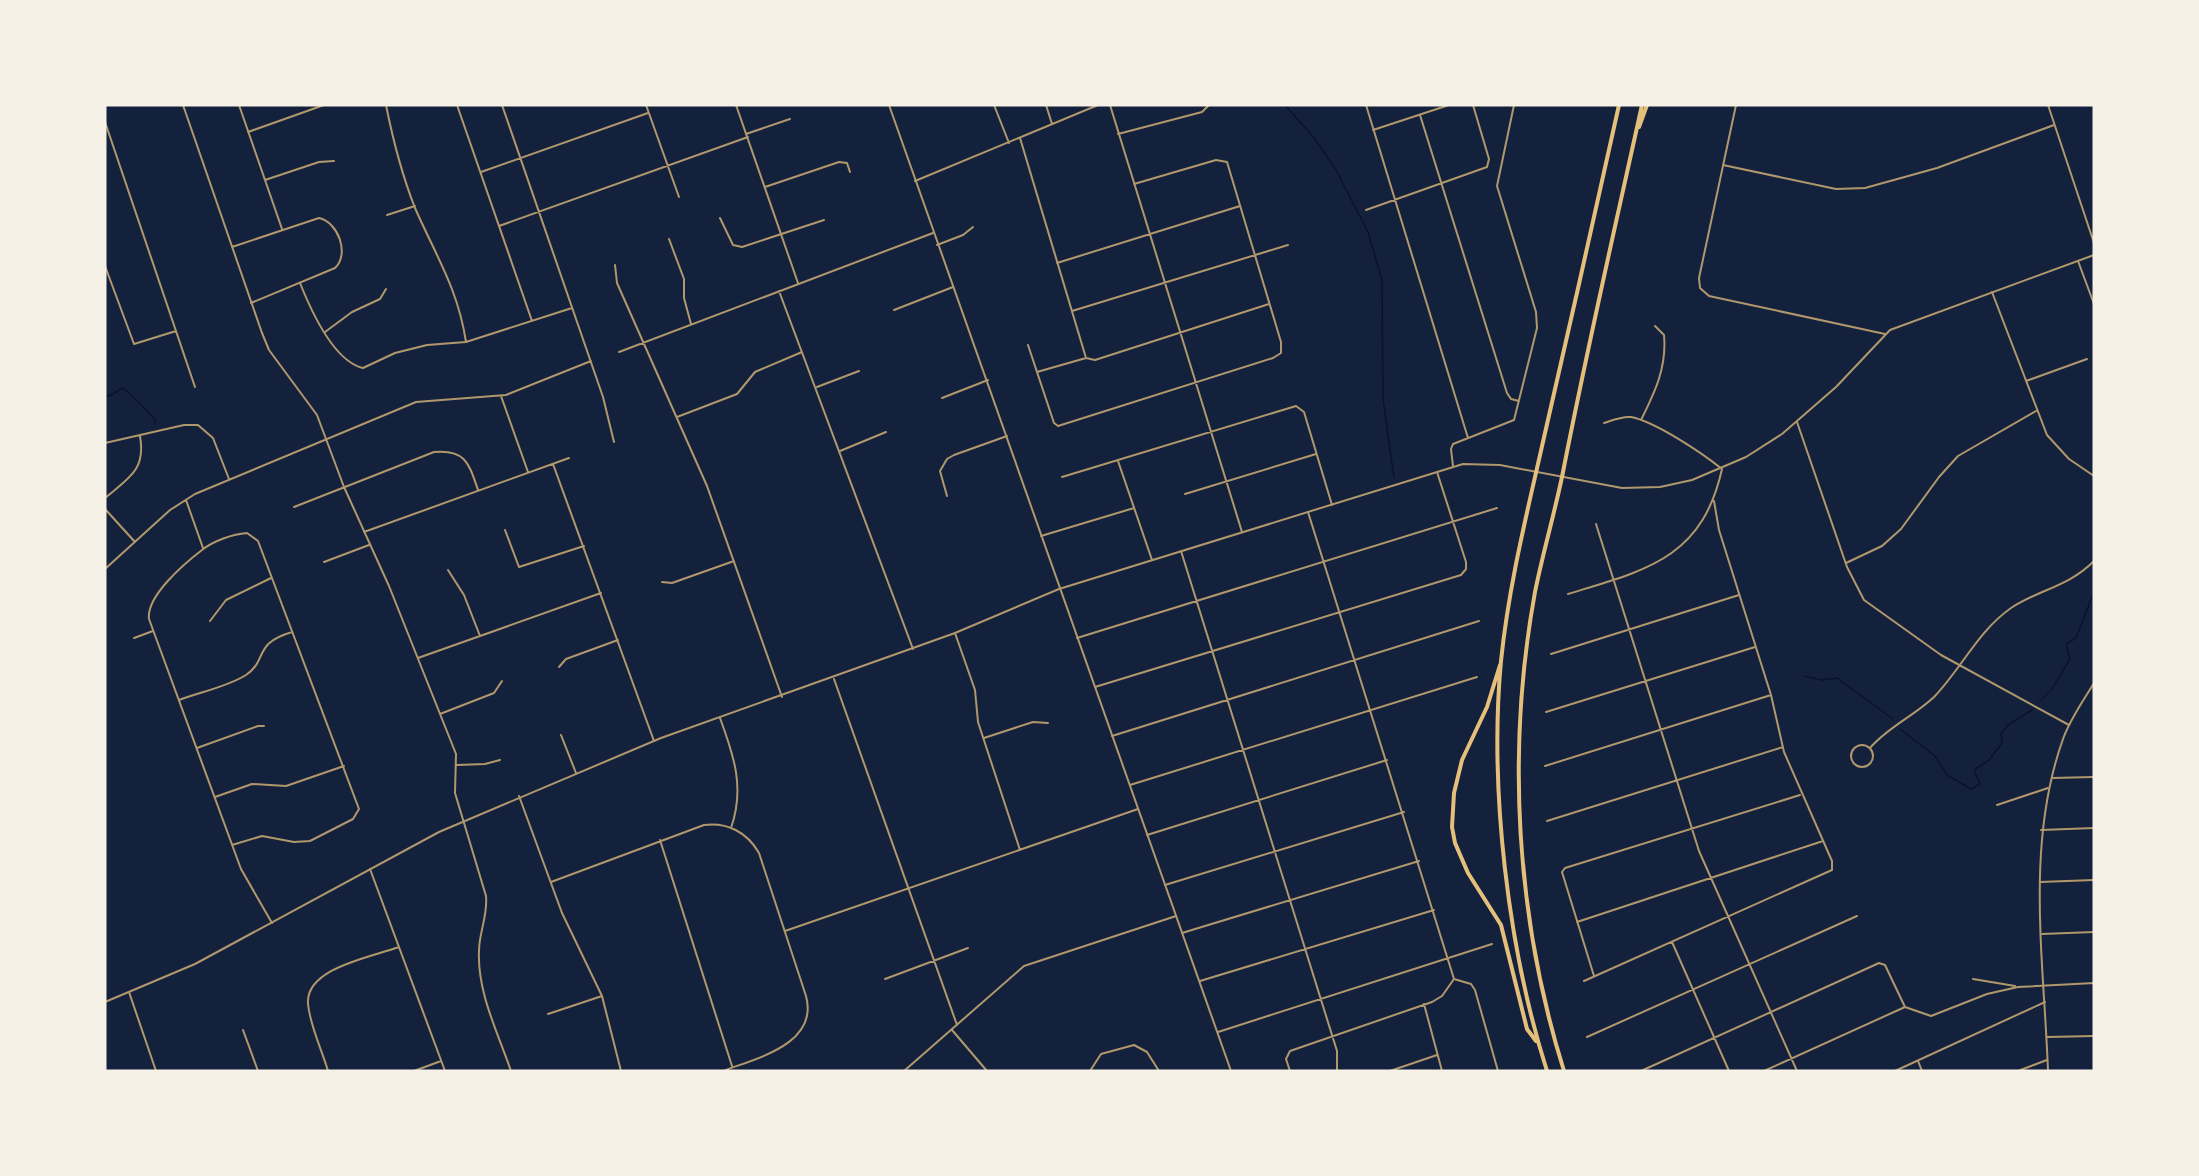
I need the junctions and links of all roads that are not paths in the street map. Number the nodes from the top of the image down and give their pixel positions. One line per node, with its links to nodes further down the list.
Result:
1 (183, 105): 67 (street)
2 (239, 105): 31 (street)
3 (324, 105): 31 (street)
4 (386, 105): 50 (street)
5 (457, 105): 41 (street)
6 (502, 105): 37 (street)
7 (646, 105): 24 (street)
8 (736, 105): 33 (street)
9 (890, 105): 44 (street)
10 (994, 105): 36 (street)
11 (1046, 105): 28 (street)
12 (1098, 105): 28 (street)
13 (1110, 105): 32 (street)
14 (1209, 105): 32 (street)
15 (1366, 105): 30 (street)
16 (1449, 105): 25 (street)
17 (1473, 105): 45 (street)
18 (1514, 105): 111 (street)
19 (1618, 105): 195 (highway)
20 (1642, 105): 35 (highway)
21 (1647, 105): 35 (highway)
22 (1736, 105): 39 (street)
23 (2048, 105): 29 (street)
24 (648, 113): 37 (street); 40 (street)
25 (1420, 115): 30 (street); 45 (street)
26 (790, 119): 33 (street)
27 (105, 122): 90 (street)
28 (1052, 124): 34 (street)
29 (2054, 125): 39 (street); 64 (street)
30 (1372, 130): 49 (street)
31 (248, 132): 43 (street)
32 (1118, 134): 46 (street)
33 (747, 135): 40 (street); 47 (street)
34 (1020, 138): 36 (street); 71 (street)
35 (1634, 142): 336 (highway)
36 (1009, 143): 44 (street)
37 (521, 159): 41 (street); 53 (street)
38 (334, 161): 43 (street)
39 (1723, 165): 93 (street)
40 (667, 166): 48 (street); 53 (street)
41 (481, 172): 57 (street)
42 (850, 172): 47 (street)
43 (265, 180): 59 (street)
44 (915, 181): 60 (street)
45 (1442, 183): 49 (street); 111 (street)
46 (1134, 184): 51 (street); 61 (street)
47 (765, 187): 62 (street)
48 (679, 197)
49 (1393, 200): 52 (street); 121 (street)
50 (415, 206): 54 (street); 94 (street)
51 (1240, 206): 61 (street); 68 (street)
52 (1366, 210)
53 (539, 212): 57 (street); 84 (street)
54 (387, 215)
55 (720, 218): 62 (street)
56 (824, 220): 62 (street)
57 (500, 226): 87 (street)
58 (973, 227): 65 (street)
59 (282, 229): 67 (street); 74 (street)
60 (933, 233): 65 (street); 75 (street)
61 (1149, 233): 71 (street); 76 (street)
62 (780, 235): 75 (street)
63 (669, 239): 88 (street)
64 (2094, 243)
65 (937, 245): 77 (street)
66 (1288, 245): 68 (street)
67 (232, 247): 81 (street)
68 (1255, 255): 76 (street); 82 (street)
69 (2094, 255): 70 (street)
70 (2078, 261): 80 (street); 83 (street)
71 (1057, 263): 86 (street)
72 (615, 265): 95 (street)
73 (105, 266): 90 (street)
74 (300, 283): 81 (street); 91 (street)
75 (798, 283): 79 (street)
76 (1163, 283): 86 (street); 92 (street)
77 (953, 287): 85 (street); 104 (street)
78 (386, 290): 91 (street)
79 (779, 291): 88 (street); 98 (street)
80 (1992, 292): 93 (street); 106 (street)
81 (251, 303): 122 (street)
82 (1270, 304): 92 (street); 105 (street)
83 (2094, 304)
84 (572, 308): 87 (street); 101 (street)
85 (894, 310)
86 (1072, 311): 99 (street)
87 (532, 321): 94 (street)
88 (691, 324): 95 (street)
89 (1655, 326): 114 (street)
90 (176, 331): 107 (street)
91 (325, 332): 94 (street)
92 (1179, 332): 99 (street); 105 (street)
93 (1884, 334): 116 (street)
94 (466, 342)
95 (642, 343): 97 (street); 113 (street)
96 (1028, 345): 103 (street)
97 (619, 352)
98 (803, 352): 108 (street); 113 (street)
99 (1086, 358): 103 (street)
100 (2087, 359): 106 (street)
101 (591, 361): 109 (street); 123 (street)
102 (859, 371): 108 (street)
103 (1037, 372): 105 (street)
104 (988, 380): 110 (street); 120 (street)
105 (1195, 381): 117 (street)
106 (2026, 381): 112 (street)
107 (195, 387)
108 (817, 387): 125 (street)
109 (501, 396): 122 (street); 132 (street)
110 (942, 398)
111 (1520, 401): 121 (street)
112 (2036, 411): 134 (street); 167 (street)
113 (677, 417): 163 (street)
114 (1641, 420): 115 (street); 131 (street)
115 (1604, 423)
116 (1797, 423): 131 (street); 167 (street)
117 (1209, 431): 126 (street); 128 (street); 137 (street)
118 (886, 432): 125 (street)
119 (140, 436): 124 (street); 136 (street); 142 (street)
120 (1007, 436): 141 (street); 156 (street)
121 (1468, 438): 130 (street)
122 (327, 441): 136 (street); 138 (street)
123 (614, 442)
124 (105, 443)
125 (840, 451): 190 (street)
126 (1316, 454): 137 (street); 145 (street)
127 (569, 458): 129 (street)
128 (1118, 460): 135 (street); 147 (street)
129 (553, 464): 132 (street); 159 (street)
130 (1454, 466): 131 (street); 133 (street)
131 (1722, 469): 144 (street)
132 (528, 472): 139 (street)
133 (1436, 472): 145 (street); 151 (street)
134 (2094, 476)
135 (1062, 477)
136 (229, 480): 143 (street)
137 (1225, 480): 140 (street); 155 (street)
138 (344, 487): 139 (street); 146 (street); 154 (street)
139 (478, 490): 154 (street)
140 (1185, 494)
141 (946, 496)
142 (105, 498)
143 (186, 500): 157 (street); 160 (street)
144 (1714, 501): 171 (street); 176 (street)
145 (1332, 505): 150 (street)
146 (294, 507)
147 (1134, 508): 156 (street); 162 (street)
148 (1497, 508): 151 (street)
149 (105, 509): 157 (street)
150 (1308, 512): 155 (street); 164 (street)
151 (1452, 522): 164 (street); 178 (street)
152 (1596, 524): 171 (street)
153 (506, 531): 159 (street)
154 (364, 532): 158 (street)
155 (1242, 532): 161 (street)
156 (1041, 536): 173 (street)
157 (135, 542): 168 (street)
158 (369, 545): 166 (street); 193 (street)
159 (584, 546): 174 (street)
160 (203, 548): 170 (street); 182 (street)
161 (1181, 551): 162 (street); 177 (street)
162 (1152, 560): 173 (street)
163 (734, 561): 172 (street); 205 (street)
164 (1324, 561): 177 (street); 178 (street)
165 (2094, 561): 196 (street)
166 (324, 562)
167 (1845, 563): 196 (street)
168 (105, 569)
169 (447, 570): 185 (street)
170 (271, 578): 179 (street); 183 (street)
171 (1612, 580): 175 (street); 181 (street)
172 (662, 582)
173 (1059, 589): 184 (street); 187 (street)
174 (601, 593): 185 (street); 188 (street)
175 (1568, 594)
176 (1739, 595): 181 (street); 189 (street)
177 (1197, 601): 187 (street); 191 (street)
178 (1340, 611): 191 (street); 194 (street)
179 (210, 621)
180 (1479, 621): 194 (street)
181 (1628, 629): 192 (street); 201 (street)
182 (153, 631): 186 (street); 206 (street)
183 (293, 631): 206 (street); 227 (street)
184 (955, 633): 190 (street); 218 (street)
185 (480, 636): 193 (street)
186 (134, 638)
187 (1077, 638): 203 (street)
188 (618, 640): 197 (street); 219 (street)
189 (1756, 647): 201 (street); 204 (street)
190 (913, 649): 199 (street)
191 (1213, 650): 203 (street); 207 (street)
192 (1551, 654)
193 (418, 658): 210 (street)
194 (1356, 660): 207 (street); 208 (street)
195 (1501, 662): 309 (highway); 309 (highway)
196 (1958, 664): 213 (street); 222 (street)
197 (559, 667)
198 (1477, 677): 208 (street)
199 (834, 678): 205 (street); 261 (street)
200 (502, 681): 210 (street)
201 (1646, 682): 209 (street); 215 (street)
202 (2094, 683): 213 (street)
203 (1095, 687): 217 (street)
204 (1771, 695): 215 (street); 220 (street)
205 (782, 696): 211 (street)
206 (179, 700): 221 (street)
207 (1228, 700): 217 (street); 223 (street)
208 (1372, 709): 223 (street); 225 (street)
209 (1546, 712)
210 (440, 714): 226 (street)
211 (720, 718): 219 (street); 244 (street)
212 (1047, 723): 218 (street)
213 (2069, 724): 231 (street)
214 (264, 726): 221 (street)
215 (1661, 730): 228 (street); 232 (street)
216 (561, 735): 229 (street)
217 (1112, 736): 233 (street)
218 (984, 738): 252 (street)
219 (654, 741): 229 (street)
220 (1783, 747): 232 (street); 235 (street)
221 (196, 748): 237 (street)
222 (1870, 748): 222 (street)
223 (1243, 749): 233 (street); 238 (street)
224 (500, 760): 226 (street)
225 (1387, 760): 238 (street); 241 (street)
226 (457, 765): 242 (street)
227 (344, 766): 237 (street); 251 (street)
228 (1545, 766)
229 (576, 773): 236 (street)
230 (2094, 777): 231 (street)
231 (2050, 778): 234 (street)
232 (1676, 779): 243 (street); 245 (street)
233 (1130, 785): 240 (street)
234 (2048, 788): 239 (street); 247 (street)
235 (1802, 794): 245 (street); 250 (street)
236 (519, 796): 242 (street); 258 (street)
237 (214, 797): 251 (street)
238 (1259, 800): 248 (street); 253 (street)
239 (1996, 805)
240 (1138, 809): 248 (street); 252 (street)
241 (1404, 812): 253 (street); 254 (street)
242 (463, 821): 255 (street); 322 (street)
243 (1547, 822)
244 (731, 828): 249 (street); 269 (street)
245 (1692, 828): 256 (street); 267 (street)
246 (2094, 828): 247 (street)
247 (2041, 830): 259 (street)
248 (1147, 835): 260 (street)
249 (660, 840): 258 (street); 315 (street)
250 (1823, 841): 256 (street); 266 (street)
251 (232, 845): 268 (street)
252 (1020, 850): 261 (street)
253 (1275, 850): 260 (street); 262 (street)
254 (1419, 861): 262 (street); 263 (street)
255 (370, 869): 268 (street); 275 (street)
256 (1710, 878): 266 (street); 267 (street)
257 (2094, 880): 259 (street)
258 (551, 882): 292 (street)
259 (2040, 882): 272 (street)
260 (1166, 885): 264 (street)
261 (909, 889): 269 (street); 279 (street)
262 (1290, 899): 271 (street); 277 (street)
263 (1434, 910): 277 (street); 278 (street)
264 (1176, 916): 271 (street); 300 (street)
265 (1857, 916): 280 (street)
266 (1729, 918): 273 (street); 280 (street)
267 (1577, 922): 281 (street)
268 (272, 923): 291 (street)
269 (785, 931): 315 (street)
270 (2094, 932): 272 (street)
271 (1182, 933): 285 (street)
272 (2042, 934): 288 (street)
273 (1672, 942): 281 (street); 290 (street)
274 (1492, 944): 278 (street)
275 (399, 947): 313 (street); 319 (street)
276 (968, 948): 279 (street)
277 (1306, 950): 285 (street); 293 (street)
278 (1448, 959): 283 (street); 293 (street)
279 (934, 961): 282 (street); 300 (street)
280 (1750, 964): 290 (street); 298 (street)
281 (1594, 976): 286 (street)
282 (885, 979)
283 (1454, 979): 296 (street); 334 (street)
284 (1973, 979): 289 (street)
285 (1200, 981): 303 (street)
286 (1584, 981)
287 (2094, 983): 288 (street)
288 (2045, 985): 289 (street); 295 (street)
289 (2018, 987): 297 (street)
290 (1694, 990): 306 (street); 308 (street)
291 (129, 992): 294 (street); 317 (street)
292 (602, 996): 299 (street); 323 (street)
293 (1321, 1000): 303 (street); 304 (street)
294 (105, 1002)
295 (2045, 1002): 307 (street); 314 (street)
296 (1424, 1004): 304 (street); 310 (street)
297 (1905, 1007): 298 (street); 311 (street)
298 (1770, 1012): 308 (street); 311 (street)
299 (548, 1014)
300 (957, 1025): 302 (street)
301 (243, 1030): 318 (street)
302 (952, 1030): 316 (street); 326 (street)
303 (1218, 1032): 329 (street)
304 (1332, 1036): 330 (street); 331 (street)
305 (2094, 1036): 307 (street)
306 (1587, 1037)
307 (2047, 1037): 312 (street)
308 (1715, 1038): 337 (street); 338 (street)
309 (1539, 1046): 335 (highway)
310 (1437, 1055): 332 (street); 333 (street)
311 (1792, 1059): 339 (street); 340 (street)
312 (2048, 1060): 343 (street); 344 (street)
313 (441, 1061): 320 (street); 321 (street)
314 (1918, 1061): 341 (street); 342 (street)
315 (733, 1067): 324 (street)
316 (908, 1070): 325 (street)
317 (156, 1071)
318 (258, 1071)
319 (328, 1071)
320 (414, 1071)
321 (445, 1071)
322 (511, 1071)
323 (621, 1071)
324 (723, 1071)
325 (904, 1071)
326 (987, 1071)
327 (1090, 1071): 328 (street)
328 (1159, 1071)
329 (1231, 1071)
330 (1290, 1071)
331 (1337, 1071)
332 (1390, 1071)
333 (1442, 1071)
334 (1498, 1071)
335 (1547, 1071)
336 (1564, 1071)
337 (1641, 1071)
338 (1729, 1071)
339 (1764, 1071)
340 (1797, 1071)
341 (1894, 1071)
342 (1922, 1071)
343 (2018, 1071)
344 (2048, 1071)

